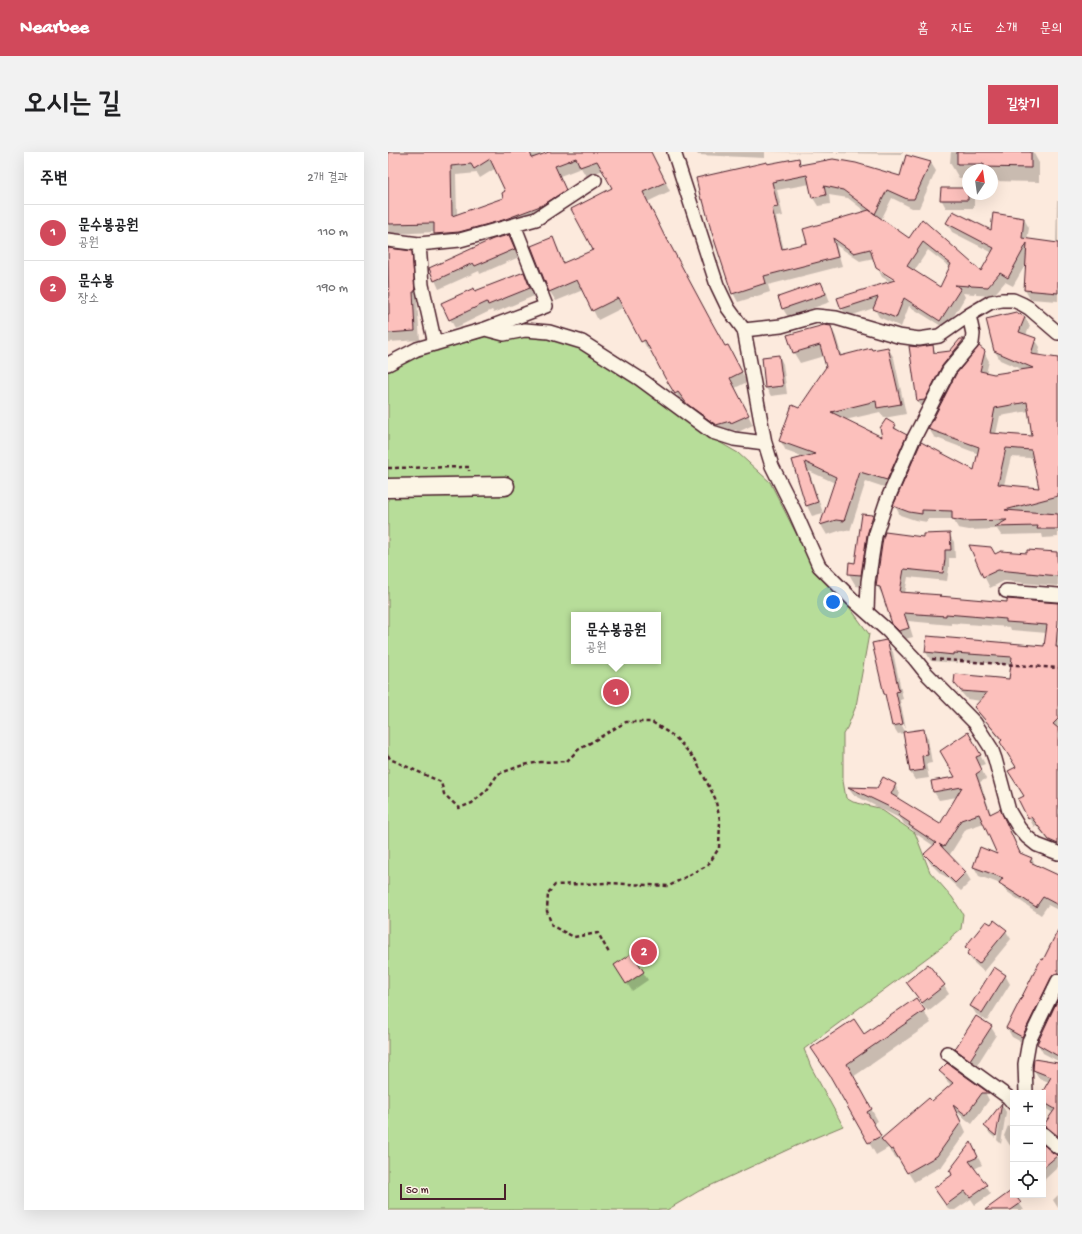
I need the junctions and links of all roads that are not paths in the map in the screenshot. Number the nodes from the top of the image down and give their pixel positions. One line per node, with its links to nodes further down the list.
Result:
1 (674, 152): 8 (street)
2 (596, 180): 3 (street)
3 (514, 225): 5 (street); 7 (street)
4 (388, 240): 5 (street)
5 (419, 244): 10 (street)
6 (969, 315): 8 (street); 9 (street); 17 (street)
7 (485, 330): 10 (street); 12 (street)
8 (744, 330): 12 (street)
9 (1058, 333)
10 (435, 344): 11 (street)
11 (388, 364)
12 (765, 443): 17 (street)
13 (505, 486): 14 (street)
14 (388, 488)
15 (1006, 591): 16 (street)
16 (1058, 595)
17 (867, 611): 18 (street)
18 (1058, 853)
19 (1058, 981): 21 (street)
20 (947, 1053): 22 (street)
21 (1026, 1090)
22 (1010, 1099)
23 (1046, 1137): 24 (street)
24 (1058, 1147)

